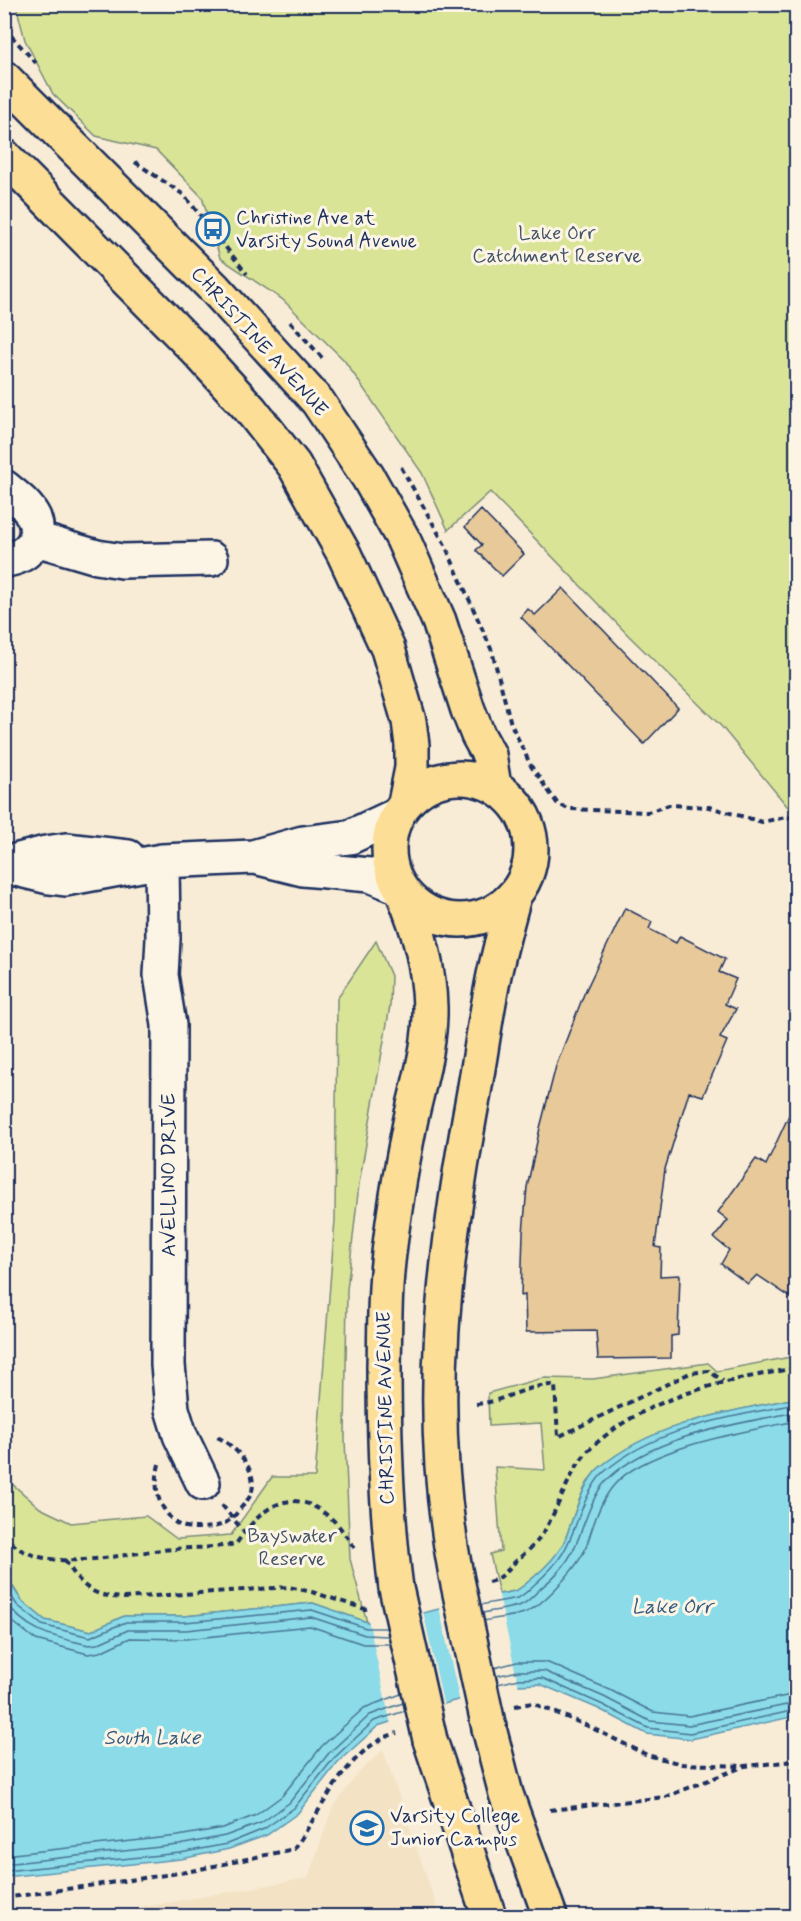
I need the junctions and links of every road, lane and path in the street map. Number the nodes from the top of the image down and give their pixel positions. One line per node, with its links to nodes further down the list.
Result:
1 (4, 78): 7 (main road, CHRISTINE AVENUE)
2 (4, 156): 8 (main road, CHRISTINE AVENUE)
3 (4, 487): 4 (street)
4 (36, 539): 5 (street); 6 (street)
5 (211, 559)
6 (4, 560)
7 (494, 786): 8 (main road); 15 (main road)
8 (401, 809): 11 (street); 14 (main road, CHRISTINE AVENUE)
9 (568, 809): 10 (path)
10 (796, 818)
11 (253, 857): 12 (street); 14 (street)
12 (162, 861): 13 (street); 18 (street, AVELLINO DRIVE)
13 (4, 865)
14 (401, 890): 15 (main road); 29 (main road, CHRISTINE AVENUE, bridge)
15 (514, 896): 30 (main road, bridge)
16 (724, 1381): 17 (path)
17 (476, 1404)
18 (203, 1483)
19 (234, 1518): 20 (path)
20 (244, 1532): 21 (path); 22 (path)
21 (4, 1535)
22 (356, 1550)
23 (532, 1703): 26 (path)
24 (381, 1737): 28 (path)
25 (796, 1761): 26 (path)
26 (745, 1766): 27 (path)
27 (550, 1810)
28 (4, 1898)
29 (489, 1917)
30 (550, 1917)

